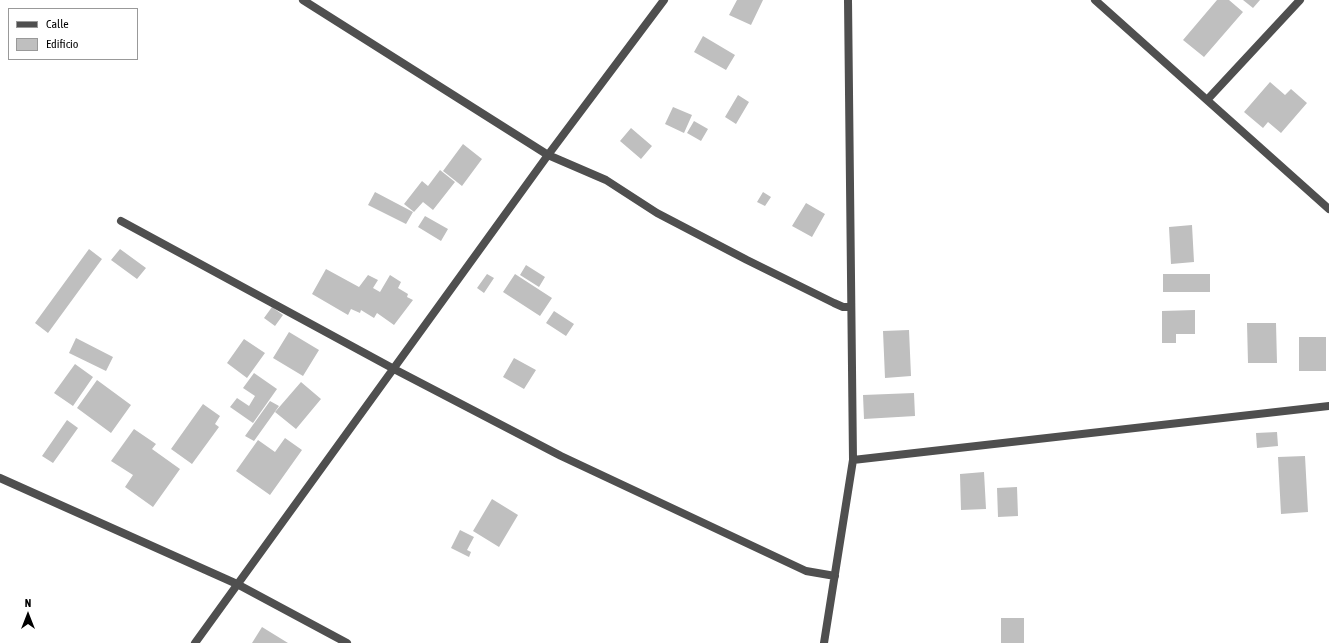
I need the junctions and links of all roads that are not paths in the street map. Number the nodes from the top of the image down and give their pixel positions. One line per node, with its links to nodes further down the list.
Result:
1 (302, 0): 7 (street)
2 (664, 0): 7 (street)
3 (848, 0): 10 (street)
4 (1095, 0): 6 (street)
5 (1300, 0): 6 (street)
6 (1207, 100): 8 (street)
7 (548, 155): 10 (street); 11 (street)
8 (1329, 209)
9 (121, 221): 11 (street)
10 (852, 307): 13 (street)
11 (394, 369): 15 (street); 16 (street)
12 (1329, 406): 13 (street)
13 (853, 460): 15 (street)
14 (0, 478): 16 (street)
15 (835, 576): 19 (street)
16 (237, 584): 17 (street); 18 (street)
17 (195, 643)
18 (347, 643)
19 (824, 643)

